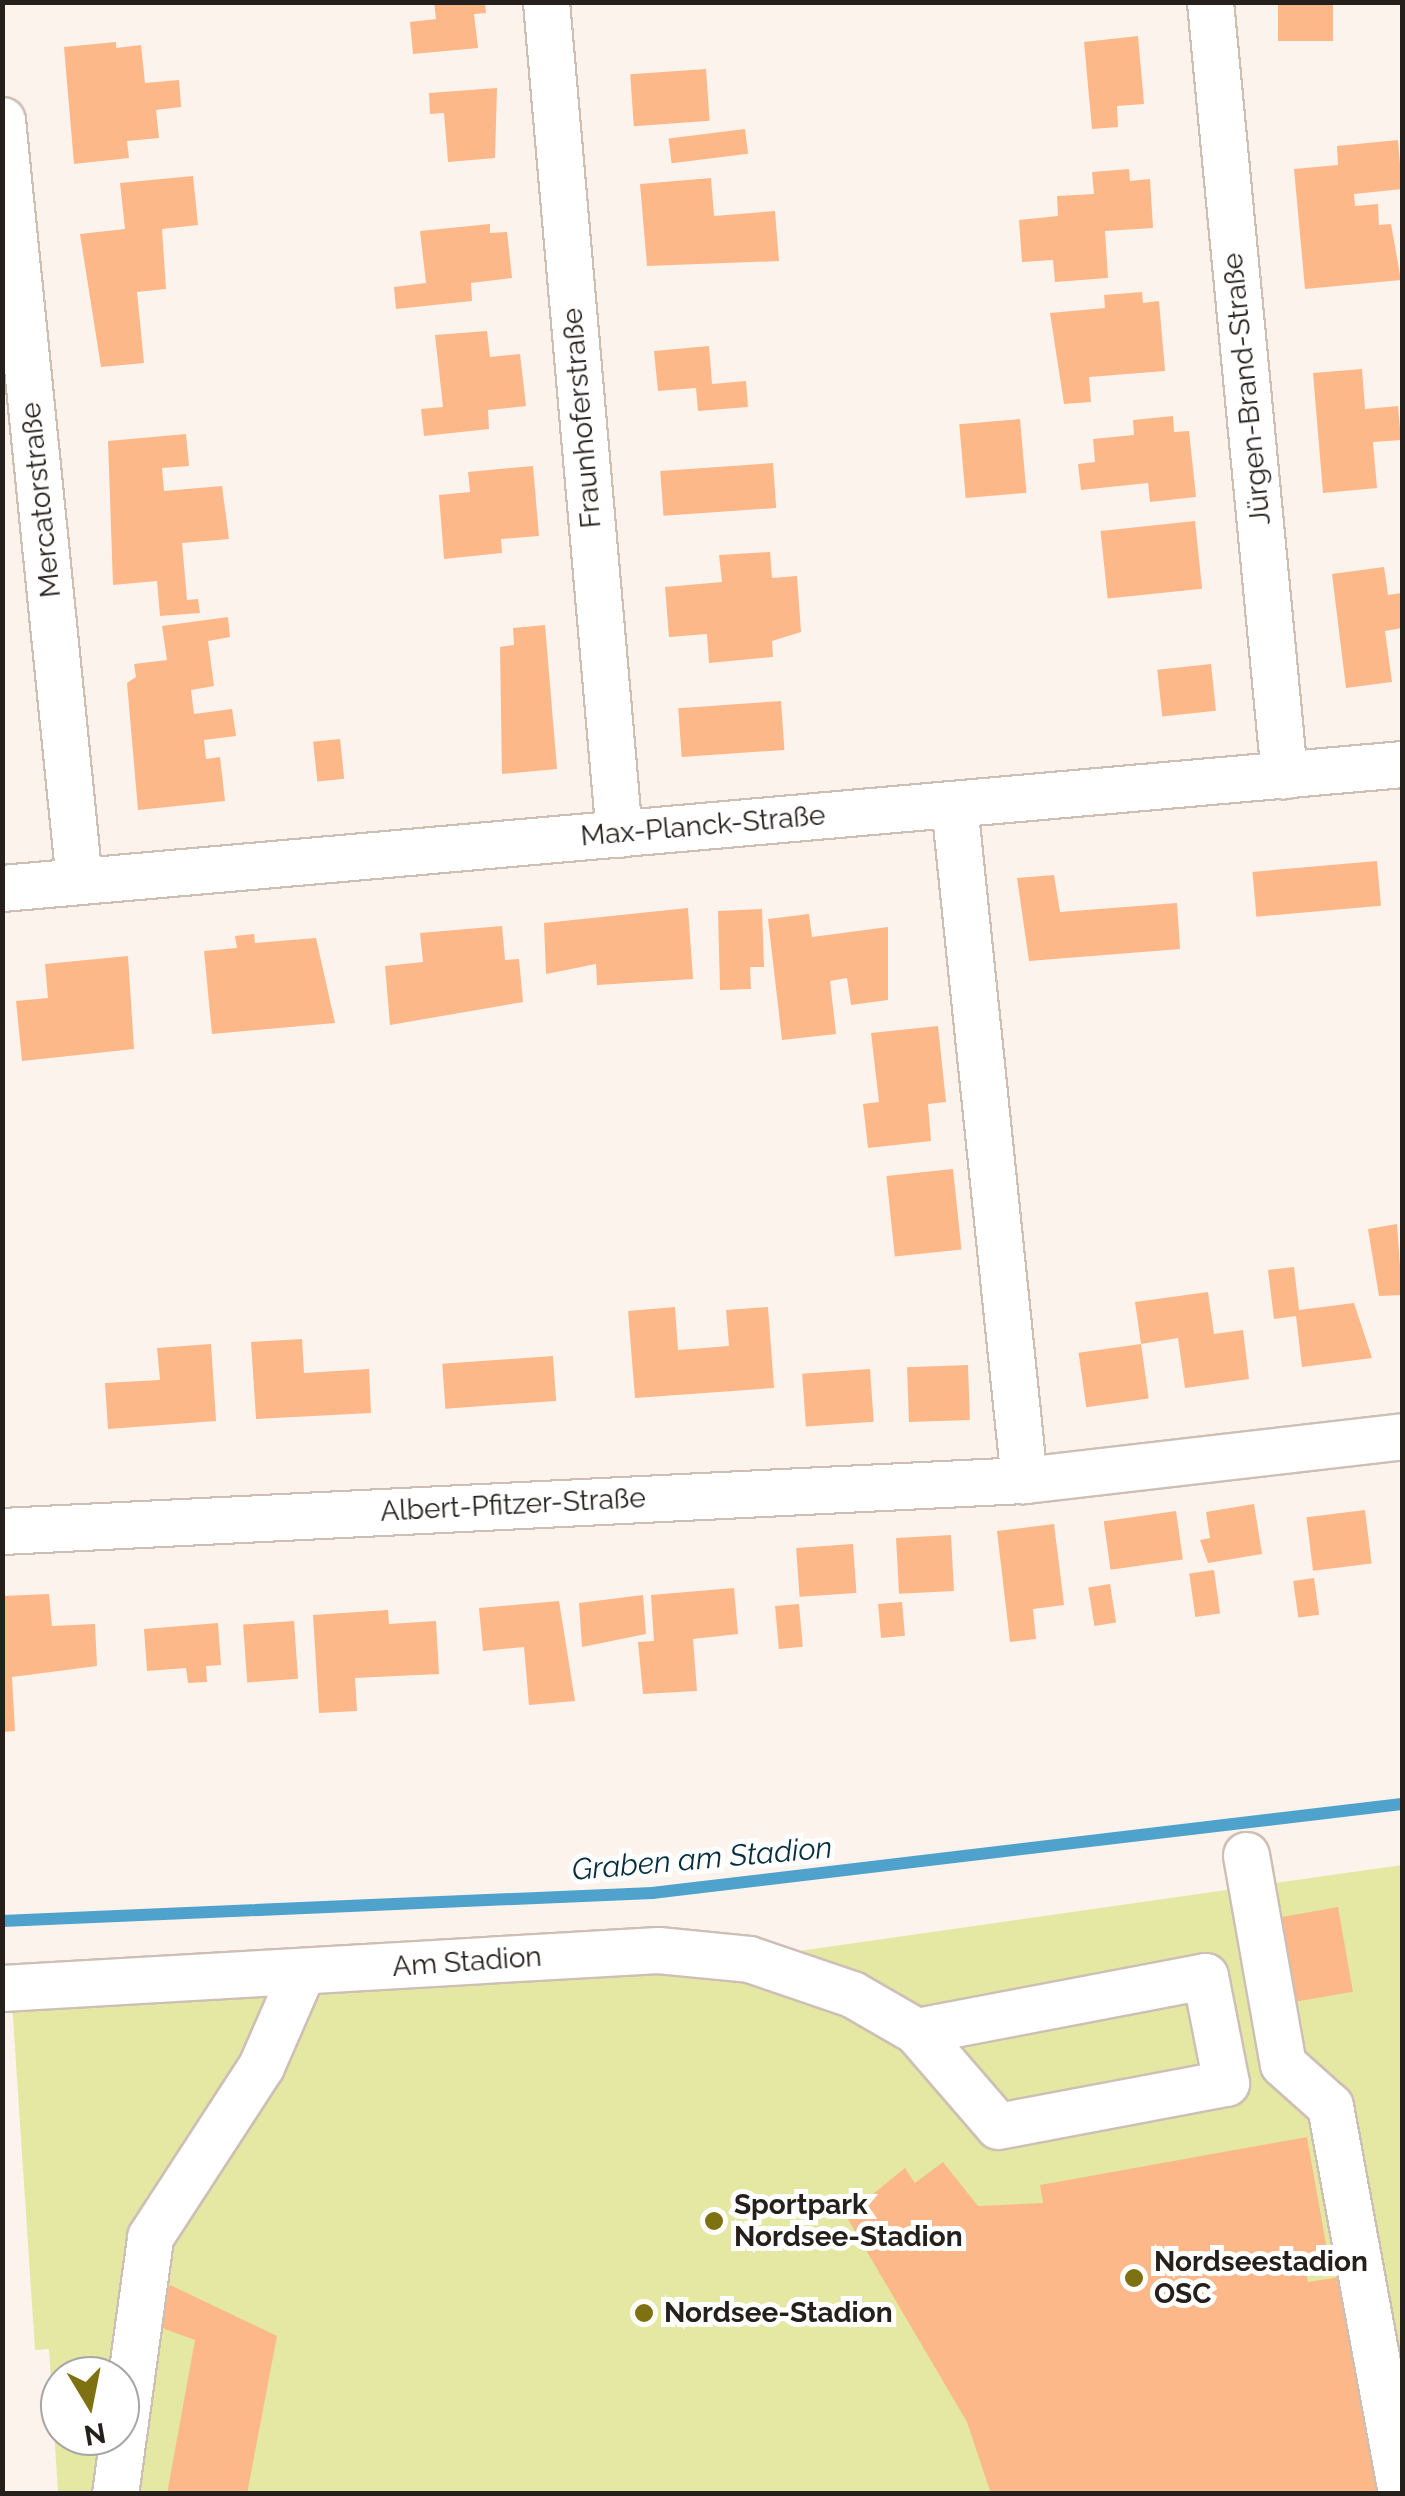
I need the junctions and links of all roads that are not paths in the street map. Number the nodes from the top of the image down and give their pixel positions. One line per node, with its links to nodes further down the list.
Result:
1 (546, 2): 7 (street, Fraunhoferstraße)
2 (1210, 2): 5 (street, Jürgen-Brand-Straße)
3 (2, 120): 8 (street, Mercatorstraße)
4 (1402, 764): 5 (street, Max-Planck-Straße)
5 (1284, 775): 6 (street, Max-Planck-Straße)
6 (954, 804): 7 (street, Max-Planck-Straße); 11 (street)
7 (619, 834): 8 (street, Max-Planck-Straße)
8 (79, 881): 9 (street, Max-Planck-Straße)
9 (2, 888)
10 (1402, 1436): 11 (street, Albert-Pfitzer-Straße)
11 (1024, 1480): 12 (street, Albert-Pfitzer-Straße)
12 (2, 1530)
13 (1246, 1854): 18 (street)
14 (302, 1972): 15 (street, Am Stadion); 16 (street, Am Stadion); 17 (street)
15 (2, 1988)
16 (916, 2031): 16 (street, Am Stadion)
17 (115, 2494)
18 (1401, 2494)

